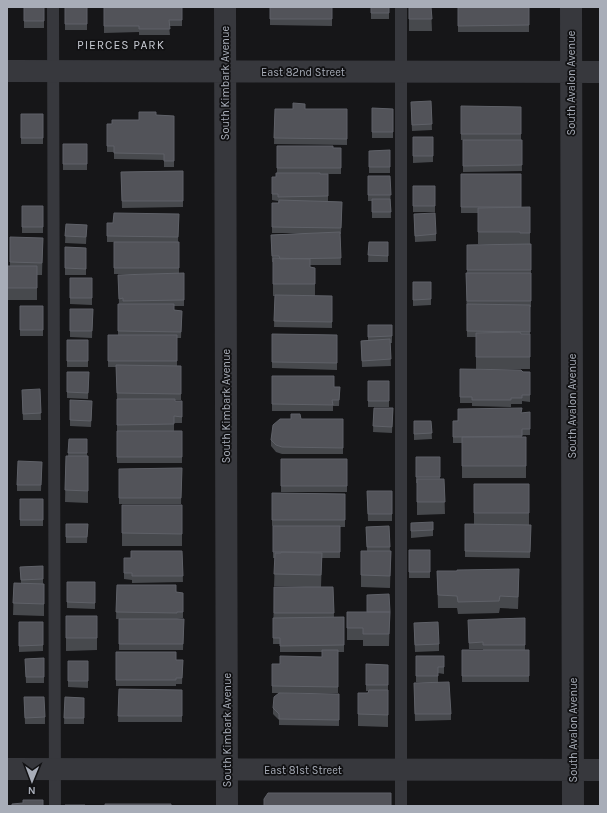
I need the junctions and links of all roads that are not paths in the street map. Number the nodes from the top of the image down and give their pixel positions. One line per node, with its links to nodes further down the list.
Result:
1 (53, 7): 6 (lane)
2 (225, 7): 7 (street, South Kimbark Avenue)
3 (400, 7): 8 (lane)
4 (570, 7): 9 (street, South Avalon Avenue)
5 (7, 71): 6 (street, East 82nd Street)
6 (53, 71): 7 (street, East 82nd Street); 12 (lane)
7 (225, 71): 8 (street, East 82nd Street); 13 (street, South Kimbark Avenue)
8 (400, 72): 9 (street, East 82nd Street); 14 (lane)
9 (570, 72): 10 (street, East 82nd Street); 15 (street, South Avalon Avenue)
10 (600, 72)
11 (7, 769): 12 (street, East 81st Street)
12 (55, 770): 13 (street, East 81st Street); 17 (lane)
13 (228, 770): 14 (street, East 81st Street); 18 (street, South Kimbark Avenue)
14 (401, 770): 15 (street, East 81st Street); 19 (lane)
15 (573, 770): 16 (street, East 81st Street); 20 (street, South Avalon Avenue)
16 (600, 770)
17 (55, 806)
18 (227, 806)
19 (401, 806)
20 (573, 806)

